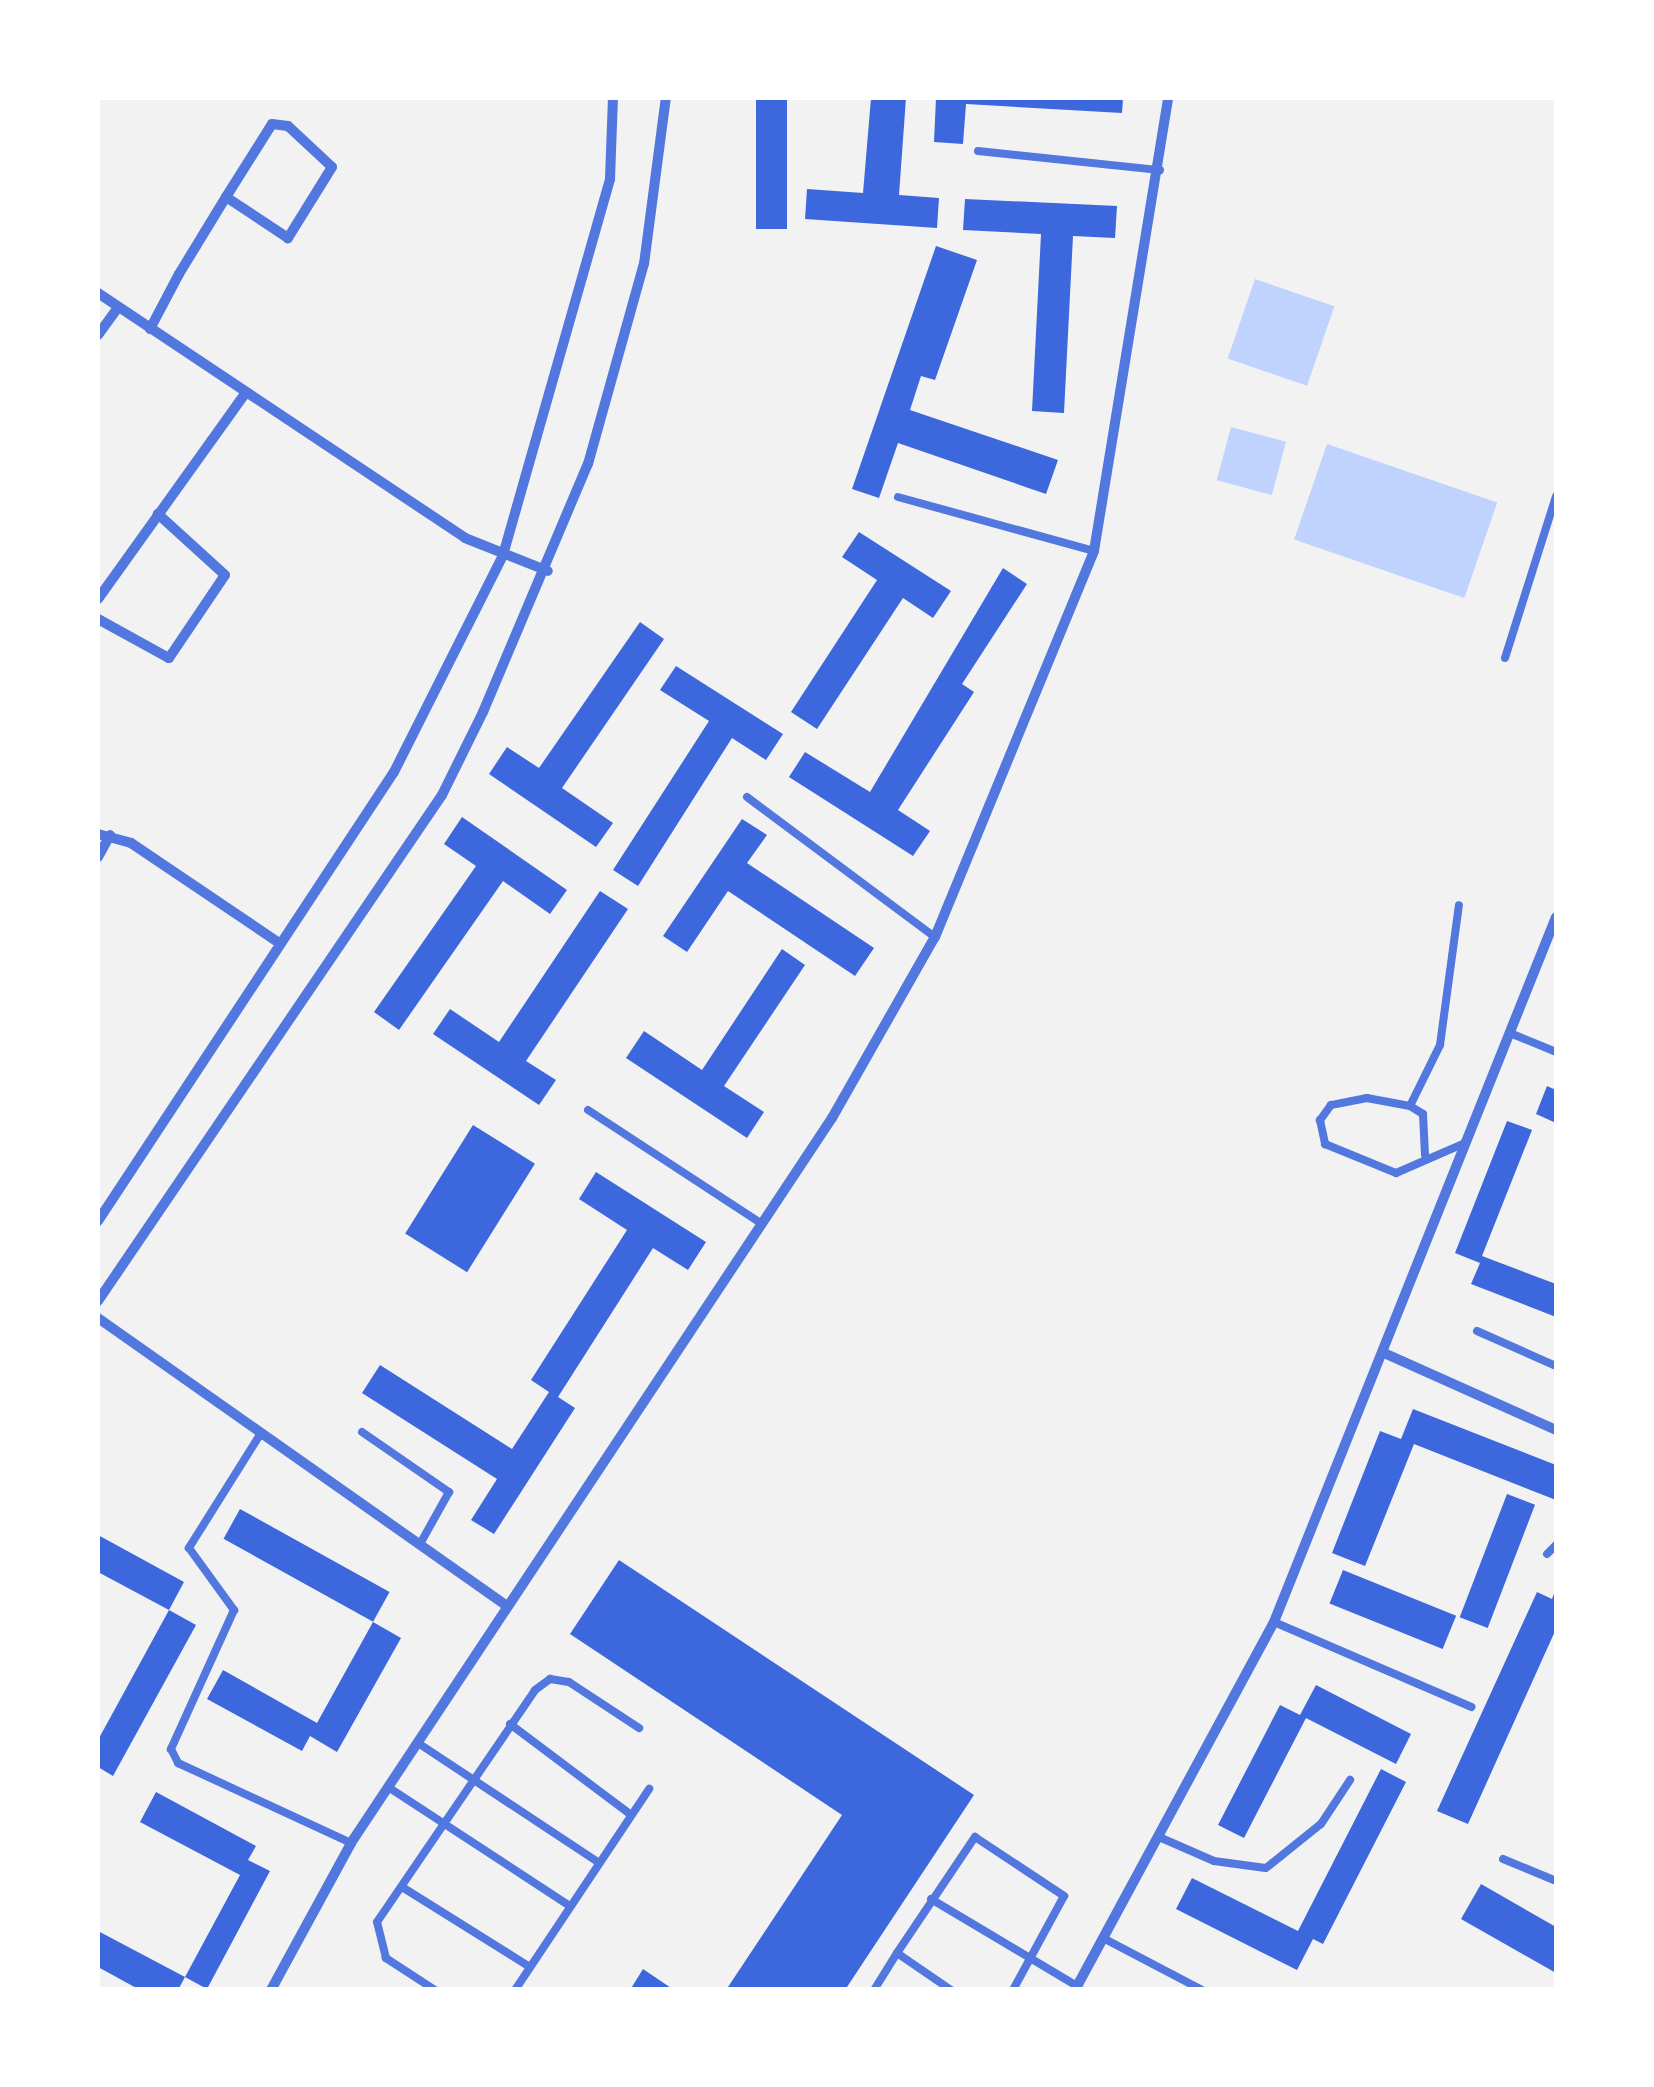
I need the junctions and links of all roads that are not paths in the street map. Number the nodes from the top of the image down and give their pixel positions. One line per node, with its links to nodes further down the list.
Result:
1 (613, 98): 16 (street)
2 (666, 98): 17 (street)
3 (1168, 98): 5 (street)
4 (978, 150): 5 (lane)
5 (1160, 170): 15 (street)
6 (226, 197): 6 (street); 9 (street)
7 (98, 293): 8 (street)
8 (118, 307): 9 (street); 10 (street)
9 (150, 329): 11 (street)
10 (98, 335)
11 (246, 392): 14 (street); 16 (street)
12 (1556, 496): 20 (lane)
13 (898, 497): 15 (lane)
14 (158, 514): 18 (street); 19 (street)
15 (1094, 551): 27 (street)
16 (502, 555): 17 (street); 28 (street)
17 (548, 572): 37 (street)
18 (98, 599)
19 (98, 619)
20 (1505, 658)
21 (747, 796): 27 (lane)
22 (98, 834): 23 (street)
23 (110, 835): 24 (street); 28 (street)
24 (98, 857)
25 (1459, 906): 31 (lane)
26 (1556, 917): 29 (street)
27 (935, 937): 36 (street)
28 (279, 943): 35 (street)
29 (1510, 1033): 30 (lane); 33 (street)
30 (1556, 1052)
31 (1410, 1106): 34 (lane); 34 (lane)
32 (588, 1110): 36 (lane)
33 (1468, 1142): 34 (lane); 40 (street)
34 (1425, 1155)
35 (98, 1221)
36 (762, 1224): 48 (street)
37 (98, 1301)
38 (98, 1318): 44 (street)
39 (1477, 1331): 41 (lane)
40 (1384, 1354): 42 (street); 49 (street)
41 (1556, 1366)
42 (1556, 1430)
43 (362, 1432): 45 (lane)
44 (261, 1433): 45 (street); 61 (lane)
45 (420, 1544): 48 (street)
46 (1556, 1545): 47 (lane)
47 (1547, 1554)
48 (508, 1606): 53 (street)
49 (1274, 1622): 50 (lane); 60 (street)
50 (1471, 1707)
51 (510, 1724): 52 (lane); 55 (lane); 58 (lane)
52 (639, 1728)
53 (418, 1744): 55 (lane); 56 (street)
54 (1350, 1780): 60 (lane)
55 (472, 1783): 59 (lane); 63 (lane)
56 (388, 1787): 59 (lane); 61 (street)
57 (649, 1789): 58 (lane)
58 (630, 1814): 63 (lane)
59 (446, 1825): 65 (lane); 67 (lane)
60 (1159, 1837): 68 (street)
61 (351, 1843): 73 (street)
62 (1503, 1859): 64 (lane)
63 (599, 1863): 67 (lane)
64 (1556, 1881)
65 (402, 1887): 71 (lane); 74 (lane)
66 (931, 1899): 69 (lane); 70 (lane); 70 (lane)
67 (570, 1906): 71 (lane)
68 (1104, 1938): 72 (street); 79 (lane)
69 (896, 1953): 76 (lane); 77 (lane)
70 (1032, 1958): 72 (lane); 78 (lane)
71 (530, 1966): 75 (lane)
72 (1076, 1988)
73 (271, 1990)
74 (435, 1990)
75 (515, 1990)
76 (874, 1990)
77 (951, 1990)
78 (1013, 1990)
79 (1202, 1990)

